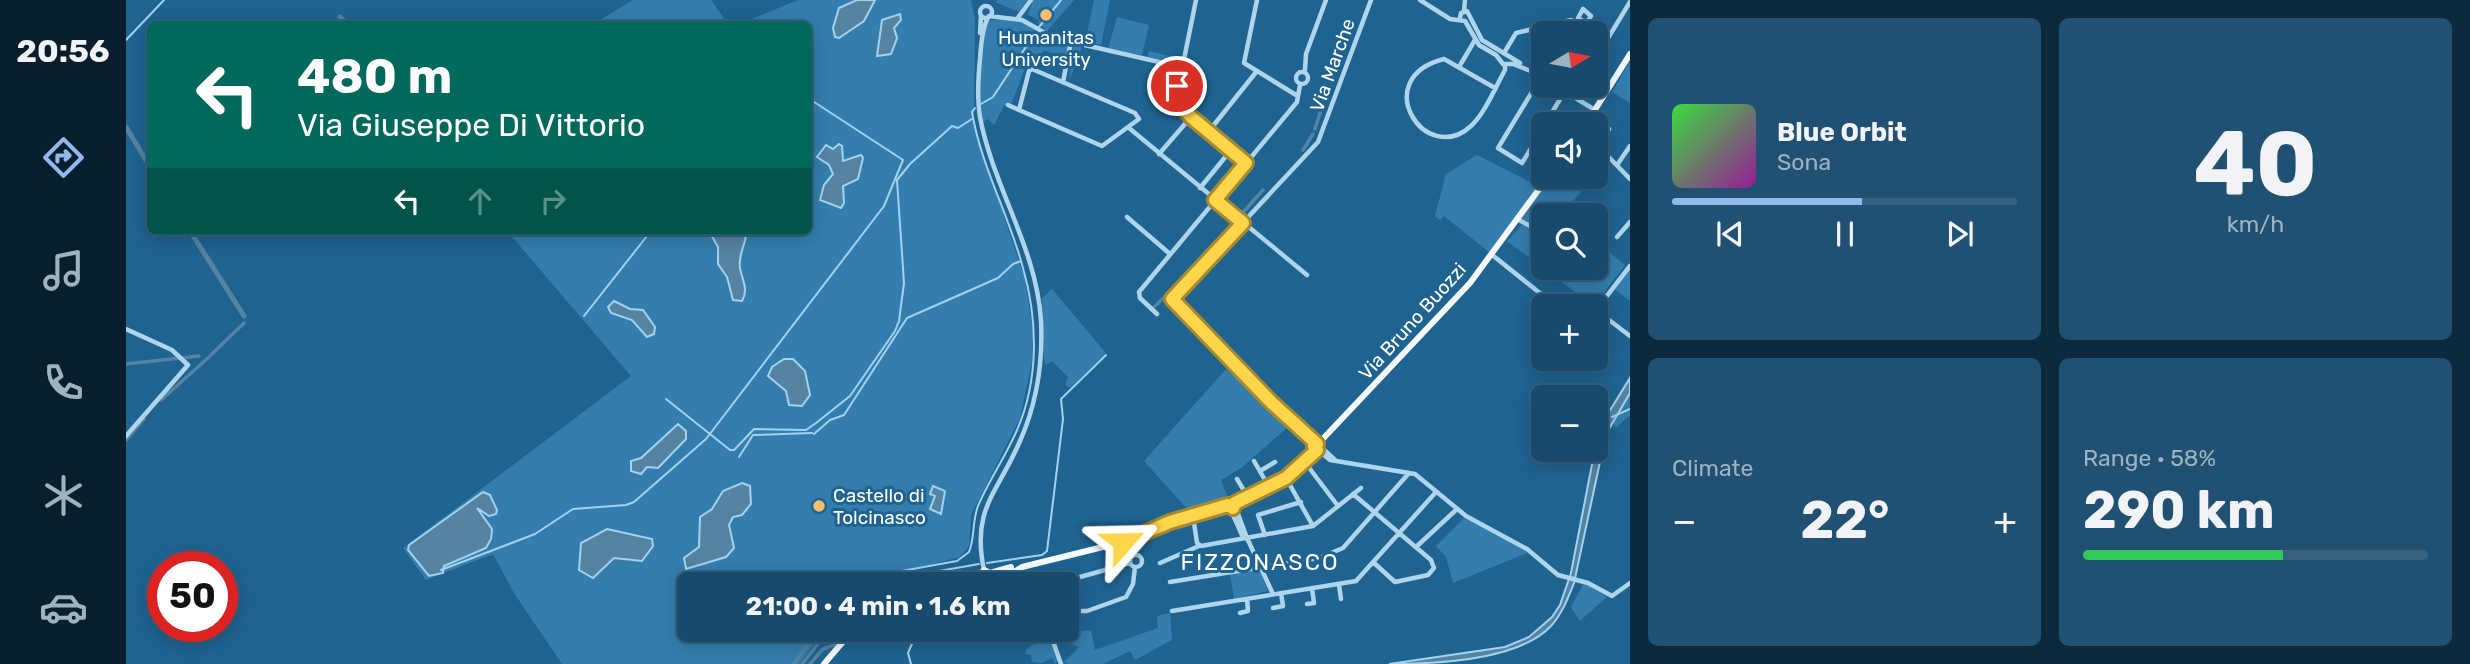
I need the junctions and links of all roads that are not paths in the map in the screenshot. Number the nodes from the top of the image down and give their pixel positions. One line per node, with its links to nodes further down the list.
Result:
1 (1031, 0): 14 (street)
2 (1196, 0): 25 (street)
3 (1257, 0): 27 (street)
4 (1326, 0): 26 (street)
5 (1371, 0): 55 (street, Via Marche)
6 (1420, 0): 15 (street)
7 (1465, 0): 15 (street)
8 (979, 1): 10 (street); 11 (street)
9 (1630, 2): 17 (street)
10 (989, 8): 11 (street); 12 (street); 13 (street)
11 (980, 13): 13 (street); 19 (street)
12 (1001, 16): 13 (street); 14 (street)
13 (988, 17): 19 (street)
14 (1017, 19): 20 (street)
15 (1465, 19): 18 (street); 21 (street)
16 (1531, 29): 21 (street)
17 (1608, 38)
18 (1476, 39): 21 (street); 24 (street)
19 (981, 41): 99 (street)
20 (1071, 42): 25 (street); 29 (street)
21 (1501, 53): 23 (street); 23 (street)
22 (1630, 54): 37 (main road)
23 (1508, 62): 28 (street); 31 (street)
24 (1459, 66): 31 (street); 31 (street)
25 (1181, 67): 38 (street)
26 (1305, 70): 30 (street); 30 (street)
27 (1257, 71): 32 (street); 40 (street)
28 (1531, 71)
29 (1063, 82): 36 (street); 39 (street)
30 (1300, 85): 32 (street)
31 (1495, 88)
32 (1296, 95): 46 (street)
33 (1531, 95): 42 (street)
34 (1576, 98): 37 (street)
35 (1008, 105): 36 (street)
36 (1019, 110): 39 (street)
37 (1595, 110)
38 (1191, 117): 40 (street); 44 (street)
39 (1129, 128): 44 (street)
40 (1209, 131): 43 (street)
41 (1630, 146): 47 (street)
42 (1531, 148)
43 (1231, 150): 46 (street); 49 (street)
44 (1159, 154): 49 (street)
45 (1608, 156): 47 (street)
46 (1246, 163): 51 (street)
47 (1617, 165): 48 (street)
48 (1630, 179)
49 (1200, 188): 51 (street)
50 (1539, 189): 53 (main road, Via Bruno Buozzi)
51 (1215, 200): 55 (street); 58 (street)
52 (1127, 217): 58 (street)
53 (1517, 219): 56 (street); 59 (main road, Via Bruno Buozzi)
54 (1630, 222): 57 (street)
55 (1243, 223): 61 (street); 69 (street)
56 (1531, 226)
57 (1617, 237)
58 (1170, 254): 64 (street)
59 (1491, 254): 62 (street); 69 (main road, Via Bruno Buozzi)
60 (1630, 266): 63 (street)
61 (1307, 275)
62 (1541, 294)
63 (1608, 294)
64 (1157, 314)
65 (1608, 319): 67 (street)
66 (126, 329): 68 (street)
67 (1630, 336)
68 (126, 436)
69 (1317, 447): 71 (main road, Via Bruno Buozzi); 74 (street)
70 (1254, 461): 73 (street)
71 (1304, 461): 75 (main road, Via Bruno Buozzi); 84 (street)
72 (1275, 462): 73 (street)
73 (1260, 471): 77 (street)
74 (1409, 472): 79 (street); 86 (street)
75 (1286, 478): 77 (main road, Via Bruno Buozzi); 82 (street)
76 (1237, 479): 81 (street)
77 (1269, 487): 81 (main road, Via Bruno Buozzi)
78 (1361, 488): 80 (street)
79 (1436, 492): 85 (street); 89 (street)
80 (1353, 494): 84 (street); 86 (street)
81 (1248, 497): 83 (main road, Via Bruno Buozzi)
82 (1301, 502): 88 (street); 90 (street)
83 (1232, 506): 87 (main road, Via Bruno Buozzi); 91 (street)
84 (1338, 506): 88 (street)
85 (1457, 509): 93 (street); 104 (street)
86 (1376, 513): 89 (street); 97 (street)
87 (1193, 514): 92 (street); 100 (main road, Via Bruno Buozzi)
88 (1313, 526): 90 (street)
89 (1399, 533): 93 (street); 94 (street)
90 (1265, 535): 91 (street)
91 (1247, 538): 92 (street); 97 (street)
92 (1199, 545): 96 (street)
93 (1416, 547): 94 (street)
94 (1373, 562): 105 (street)
95 (1130, 563): 98 (street); 98 (street); 102 (street)
96 (1160, 563)
97 (1261, 566): 103 (street); 108 (street)
98 (1135, 567): 113 (street)
99 (985, 571): 100 (main road, Via Bruno Buozzi); 101 (main road, Via Bruno Buozzi)
100 (1013, 571)
101 (982, 572)
102 (1079, 577)
103 (1170, 582)
104 (1630, 583)
105 (1339, 585): 106 (street); 109 (street)
106 (1312, 588): 107 (street); 111 (street)
107 (1281, 593): 108 (street); 112 (street)
108 (1273, 594): 110 (street)
109 (1341, 598)
110 (1247, 599): 114 (street); 115 (street)
111 (1307, 604)
112 (1273, 608)
113 (1079, 611)
114 (1172, 611)
115 (1240, 612)
116 (843, 642): 118 (main road)
117 (1053, 642): 119 (street)
118 (824, 664)
119 (1061, 664)

